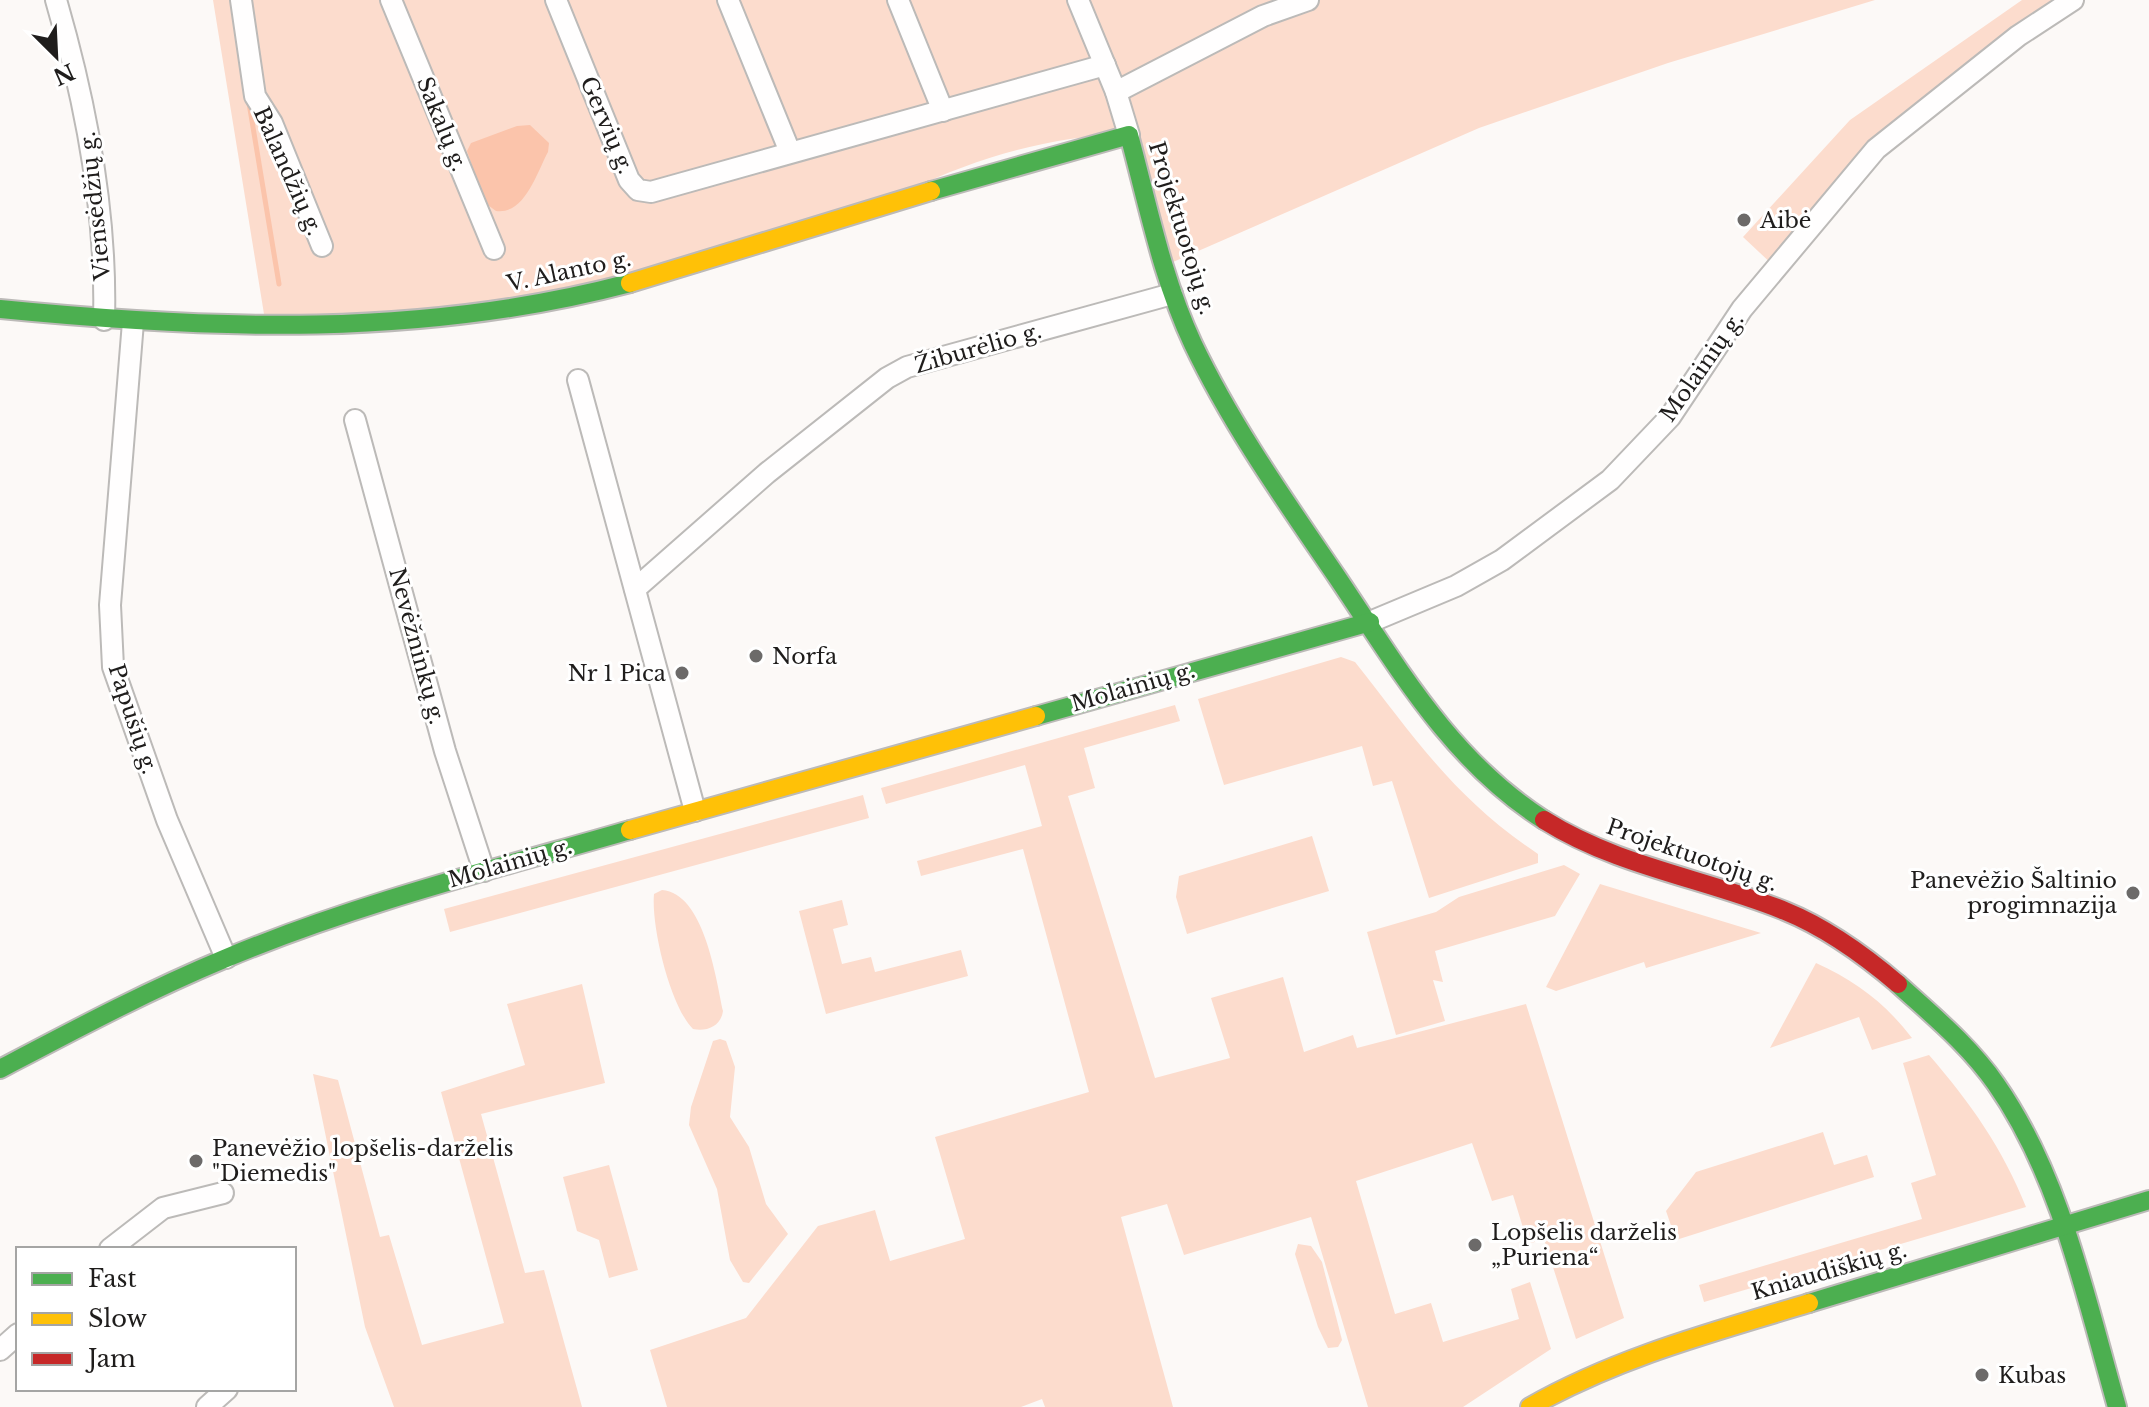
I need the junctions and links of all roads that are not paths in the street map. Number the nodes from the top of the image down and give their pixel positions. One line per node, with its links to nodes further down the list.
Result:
1 (56, 0): 20 (street, Viensėdžių g.)
2 (241, 0): 16 (street, Balandžių g.)
3 (391, 0): 17 (street, Sakalų g.)
4 (556, 0): 15 (street, Gervių g.)
5 (728, 0): 15 (street)
6 (898, 0): 13 (street)
7 (1078, 0): 11 (street)
8 (1308, 0): 10 (street)
9 (2073, 0): 25 (street, Molainių g.)
10 (1260, 8): 12 (street)
11 (1105, 65): 12 (street); 13 (street)
12 (1116, 92): 14 (street)
13 (943, 111): 15 (street)
14 (1129, 135): 18 (main road, Projektuotojų g.); 21 (main road, V. Alanto g.)
15 (790, 152)
16 (322, 246)
17 (494, 249)
18 (1172, 294): 24 (street, Žiburėlio g.); 25 (main road, Projektuotojų g.)
19 (0, 309): 20 (main road, V. Alanto g.)
20 (104, 320): 21 (main road, V. Alanto g.)
21 (133, 322): 28 (street, Papušių g.)
22 (578, 380): 24 (street)
23 (355, 420): 27 (street, Nevėžninkų g.)
24 (635, 589): 26 (street)
25 (1370, 622): 26 (main road, Molainių g.); 32 (main road, Projektuotojų g.)
26 (695, 811): 27 (main road, Molainių g.)
27 (484, 871): 28 (main road, Molainių g.)
28 (226, 958): 29 (main road, Molainių g.)
29 (0, 1069)
30 (223, 1193): 33 (street)
31 (2149, 1200): 32 (main road, Kniaudiškių g.)
32 (2060, 1226): 38 (main road, Kniaudiškių g.); 39 (main road, Projektuotojų g.)
33 (113, 1247)
34 (16, 1336): 35 (street)
35 (0, 1350)
36 (225, 1391): 37 (street)
37 (207, 1407)
38 (1530, 1407)
39 (2117, 1407)

